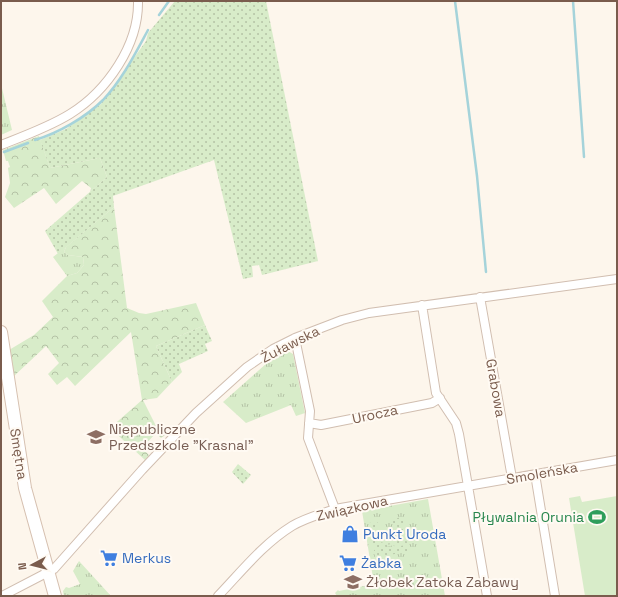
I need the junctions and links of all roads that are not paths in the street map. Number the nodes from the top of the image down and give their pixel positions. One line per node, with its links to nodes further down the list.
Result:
1 (138, 1): 2 (street)
2 (1, 145)
3 (617, 279): 4 (street, Żuławska)
4 (480, 297): 5 (street, Żuławska); 12 (street, Grabowa)
5 (422, 305): 7 (street, Żuławska); 8 (street)
6 (1, 332): 15 (street, Smętna)
7 (295, 338): 9 (street); 15 (street, Żuławska)
8 (440, 398): 9 (street, Urocza); 13 (street)
9 (309, 423): 14 (street)
10 (617, 460): 11 (street, Smoleńska)
11 (535, 474): 12 (street, Smoleńska); 20 (street)
12 (512, 478): 13 (street, Smoleńska)
13 (467, 485): 14 (street, Związkowa); 19 (street)
14 (335, 509): 18 (street, Związkowa)
15 (50, 573): 16 (street, Żuławska); 17 (street, Smętna)
16 (2, 596)
17 (54, 596)
18 (218, 596)
19 (487, 596)
20 (555, 596)

